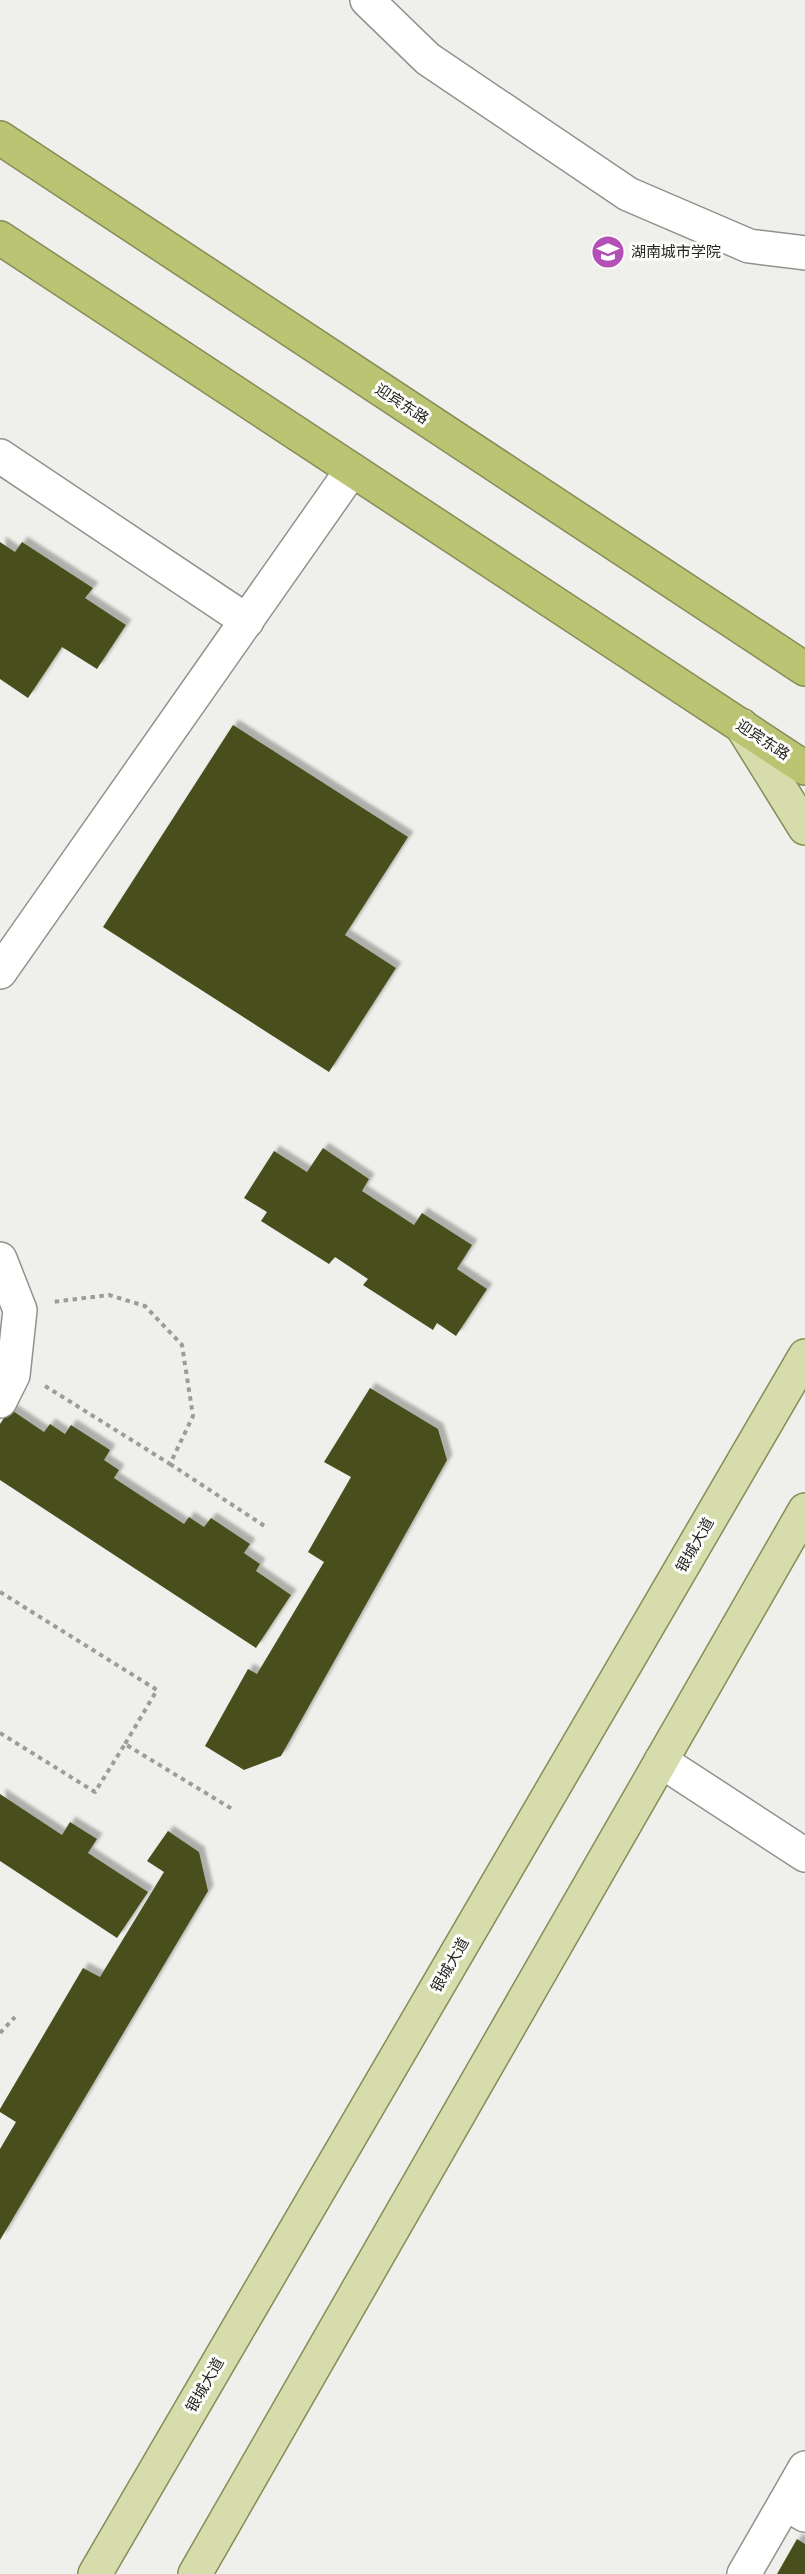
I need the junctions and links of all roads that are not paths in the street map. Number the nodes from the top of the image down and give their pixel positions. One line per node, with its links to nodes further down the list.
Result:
1 (367, 0): 4 (street)
2 (0, 138): 8 (highway, 迎宾东路)
3 (0, 238): 6 (highway, 迎宾东路)
4 (805, 253)
5 (0, 456): 7 (street)
6 (352, 470): 7 (street); 10 (highway, 迎宾东路)
7 (247, 621): 13 (street)
8 (790, 653): 9 (highway, 迎宾东路)
9 (805, 669)
10 (741, 725): 11 (highway, 迎宾东路); 12 (main road)
11 (805, 768)
12 (805, 828)
13 (0, 972)
14 (0, 1259): 16 (street)
15 (805, 1356): 22 (main road, 银城大道)
16 (0, 1401)
17 (805, 1510): 18 (main road)
18 (661, 1761): 19 (street); 23 (main road)
19 (802, 1846)
20 (805, 2469): 21 (street)
21 (795, 2509): 24 (street)
22 (95, 2574)
23 (195, 2574)
24 (744, 2574)

